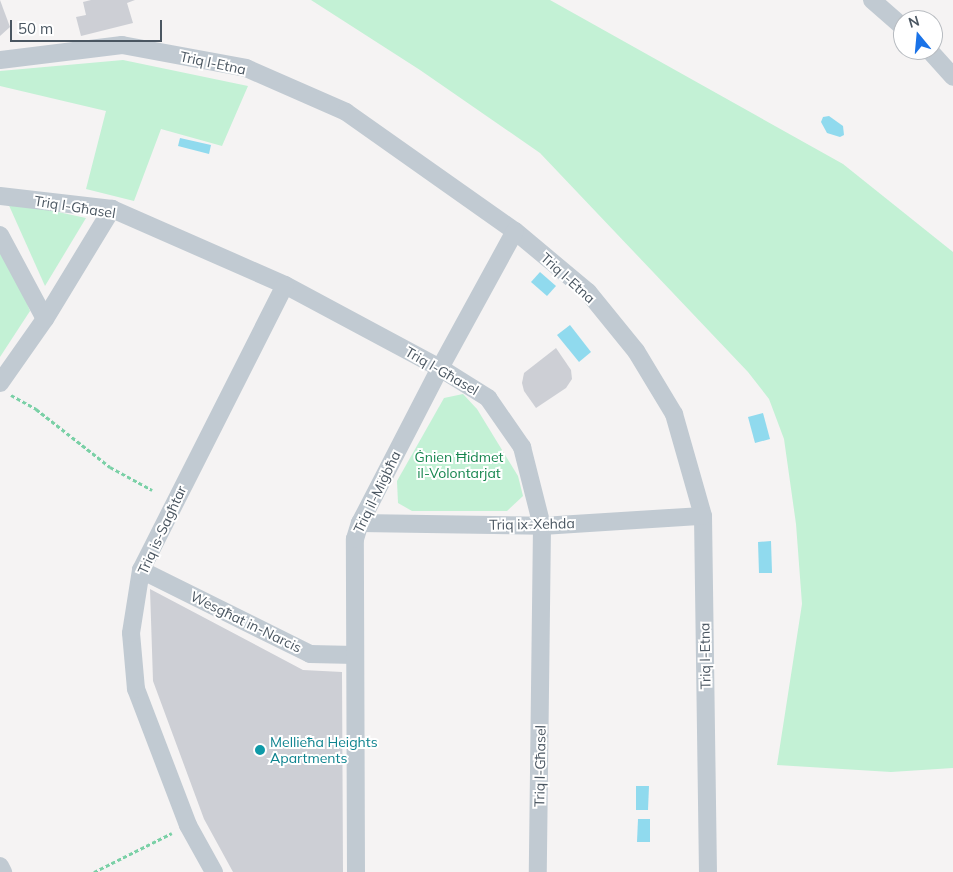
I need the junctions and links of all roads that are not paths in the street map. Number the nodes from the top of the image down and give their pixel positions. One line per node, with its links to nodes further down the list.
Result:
1 (872, 0): 2 (street)
2 (893, 18)
3 (0, 60): 8 (street, Triq l-Etna)
4 (938, 60): 5 (street)
5 (953, 76)
6 (0, 196): 7 (street, Triq l-Għasel)
7 (112, 209): 10 (street, Triq l-Għasel); 11 (street)
8 (515, 231): 12 (street, Triq il-Miġbħa); 14 (street, Triq l-Etna)
9 (0, 235): 11 (street)
10 (285, 285): 12 (street, Triq l-Għasel); 17 (street, Triq is-Sagħtar)
11 (45, 319): 13 (street)
12 (440, 368): 15 (street, Triq il-Miġbħa); 16 (street, Triq l-Għasel)
13 (4, 388)
14 (703, 516): 16 (street, Triq ix-Xehda); 24 (street, Triq l-Etna)
15 (360, 523): 16 (street, Triq ix-Xehda); 18 (street, Triq il-Miġbħa)
16 (542, 526): 23 (street, Triq l-Għasel)
17 (140, 570): 18 (street, Wesgħat in-Narcis); 21 (street, Triq is-Sagħtar)
18 (355, 655): 22 (street, Triq il-Miġbħa)
19 (0, 866): 20 (street)
20 (3, 872)
21 (214, 872)
22 (356, 872)
23 (538, 872)
24 (708, 872)

